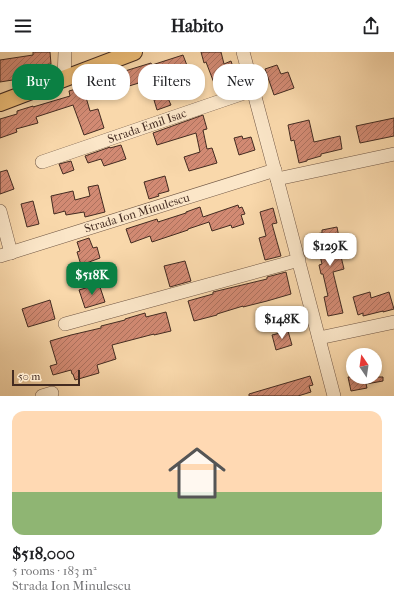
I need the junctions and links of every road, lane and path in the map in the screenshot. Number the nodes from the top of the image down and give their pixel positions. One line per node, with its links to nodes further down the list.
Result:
1 (65, 52): 5 (street)
2 (134, 52): 5 (main road)
3 (243, 52): 4 (street)
4 (246, 64)
5 (64, 78)
6 (12, 98): 9 (main road)
7 (224, 100): 11 (street, Strada Emil Isac)
8 (256, 100): 12 (street)
9 (0, 103)
10 (394, 154): 12 (street, Strada Ion Minulescu)
11 (42, 162)
12 (276, 175): 14 (street, Strada Ion Minulescu); 15 (street)
13 (0, 211): 14 (street)
14 (6, 254)
15 (298, 260): 17 (street); 18 (street)
16 (394, 322): 18 (street)
17 (65, 324)
18 (319, 338): 19 (street)
19 (334, 396)

